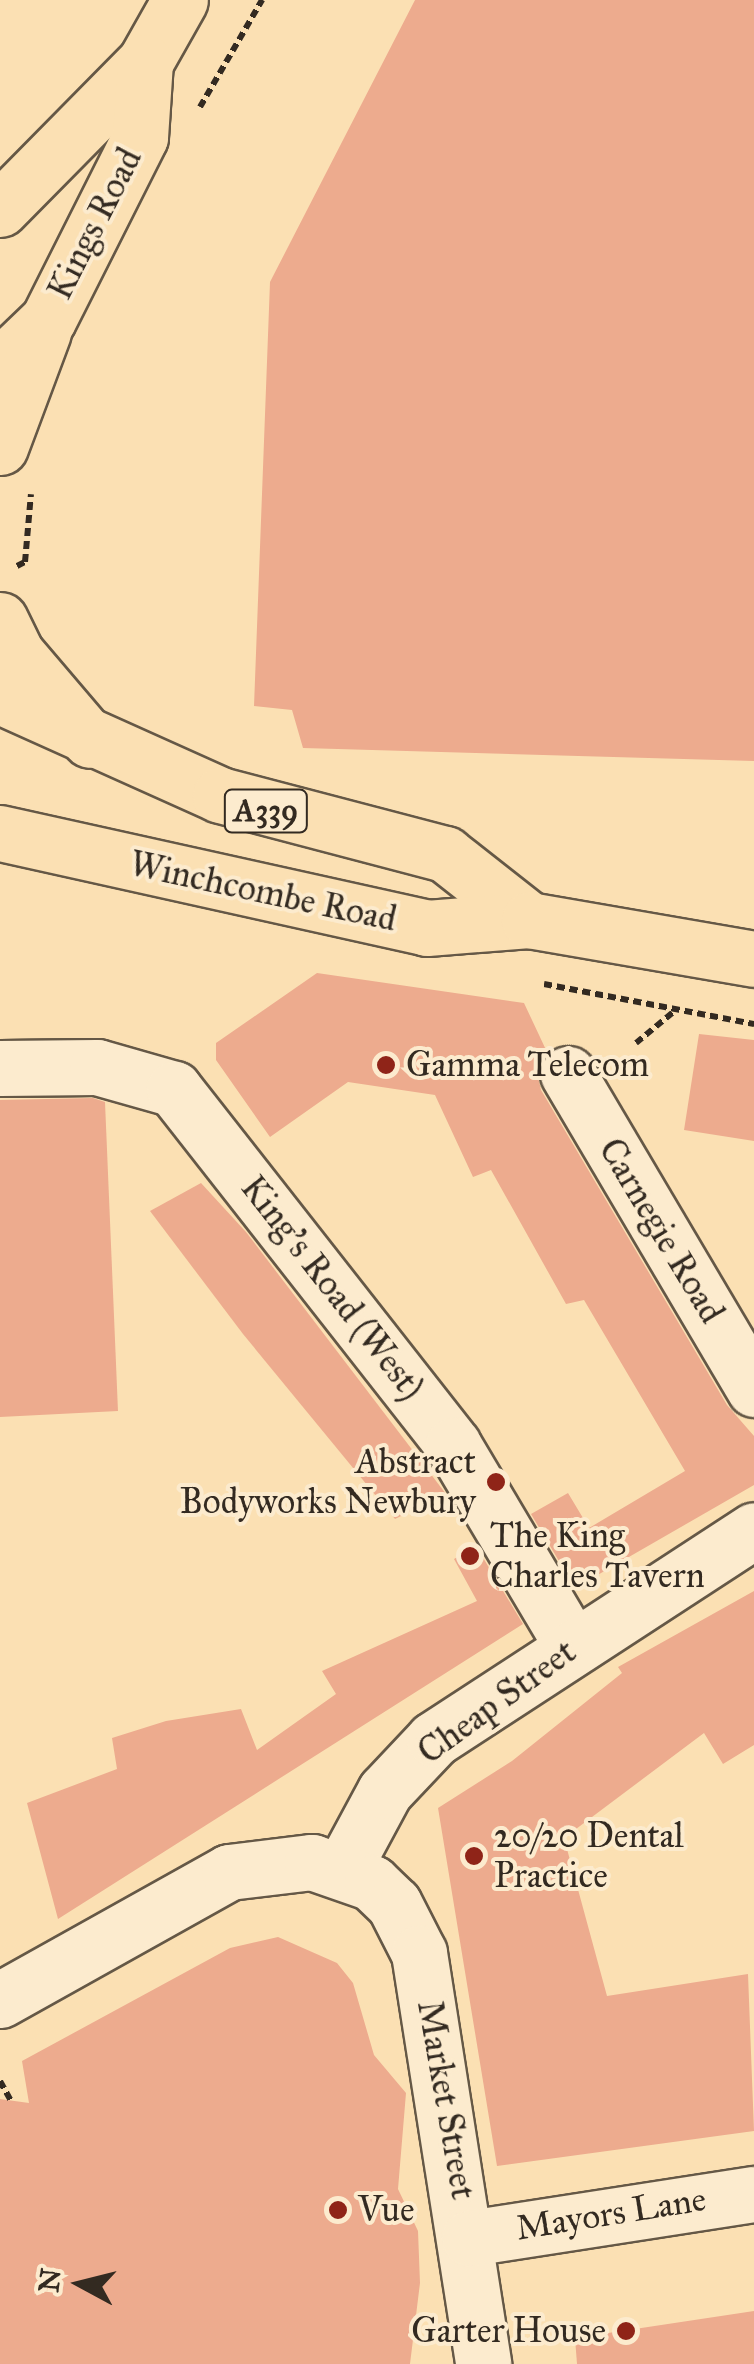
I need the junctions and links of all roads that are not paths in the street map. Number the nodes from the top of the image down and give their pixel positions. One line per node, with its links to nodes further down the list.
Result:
1 (180, 0): 2 (main road, Kings Road)
2 (145, 62): 3 (main road, Kings Road); 4 (main road, Kings Road)
3 (0, 209)
4 (48, 320): 5 (main road, Kings Road); 6 (main road)
5 (0, 366)
6 (0, 447)
7 (0, 620): 9 (main road)
8 (0, 696): 9 (main road, Winchcombe Road / A339)
9 (90, 740): 11 (main road, Winchcombe Road / A339)
10 (0, 834): 11 (main road, Winchcombe Road / A339)
11 (529, 920): 12 (main road, Winchcombe Road / A339)
12 (754, 959)
13 (0, 1068): 17 (street, King's Road (West))
14 (568, 1074): 15 (street, Carnegie Road)
15 (754, 1389)
16 (754, 1530): 17 (street, Cheap Street)
17 (573, 1646): 18 (street, Cheap Street)
18 (344, 1867): 19 (street); 21 (street, Market Street)
19 (0, 2000)
20 (754, 2194): 21 (street, Mayors Lane)
21 (469, 2238): 22 (street, Market Street)
22 (483, 2364)

